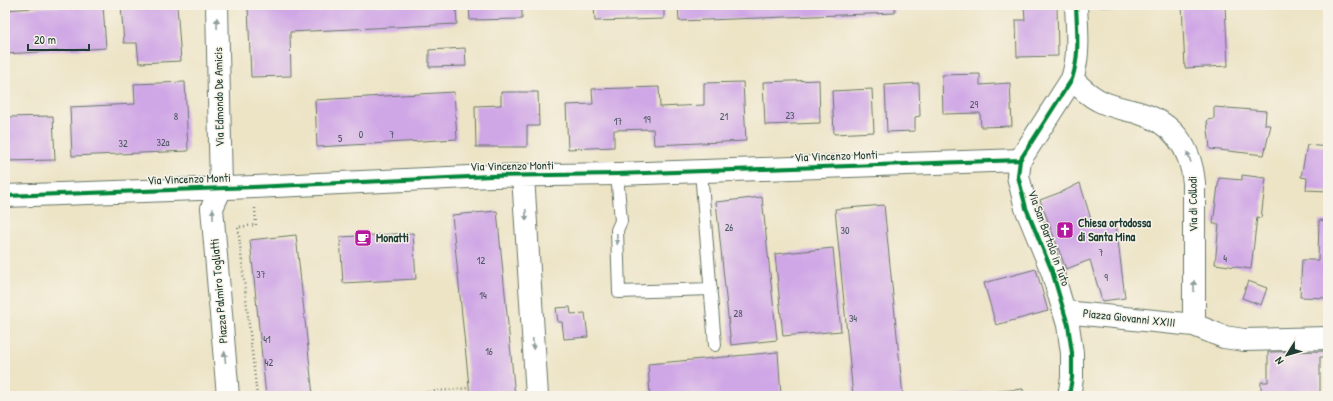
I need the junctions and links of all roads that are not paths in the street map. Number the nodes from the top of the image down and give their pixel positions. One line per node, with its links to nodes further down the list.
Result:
1 (217, 5): 8 (street, Via Edmondo De Amicis, one-way to 1)
2 (1076, 5): 3 (street, Via San Bartolo in Tuto)
3 (1072, 79): 4 (street, Via San Bartolo in Tuto); 12 (street, Via di Collodi, one-way to 3)
4 (1020, 160): 5 (street, Via Vincenzo Monti); 11 (street, Via San Bartolo in Tuto)
5 (701, 171): 6 (street, Via Vincenzo Monti); 10 (lane)
6 (617, 174): 7 (street, Via Vincenzo Monti); 10 (lane, one-way to 10)
7 (523, 176): 8 (street, Via Vincenzo Monti); 16 (street, Via Vincenzo Monti, one-way to 16)
8 (221, 188): 9 (street, Via Vincenzo Monti); 15 (street, Piazza Palmiro Togliatti, one-way to 8)
9 (5, 196)
10 (711, 289): 14 (lane)
11 (1064, 312): 12 (street, Piazza Giovanni XXIII); 17 (street, Via San Bartolo in Tuto)
12 (1194, 325): 13 (street, Piazza Giovanni XXIII)
13 (1328, 338)
14 (715, 345)
15 (228, 396)
16 (537, 396)
17 (1069, 396)

